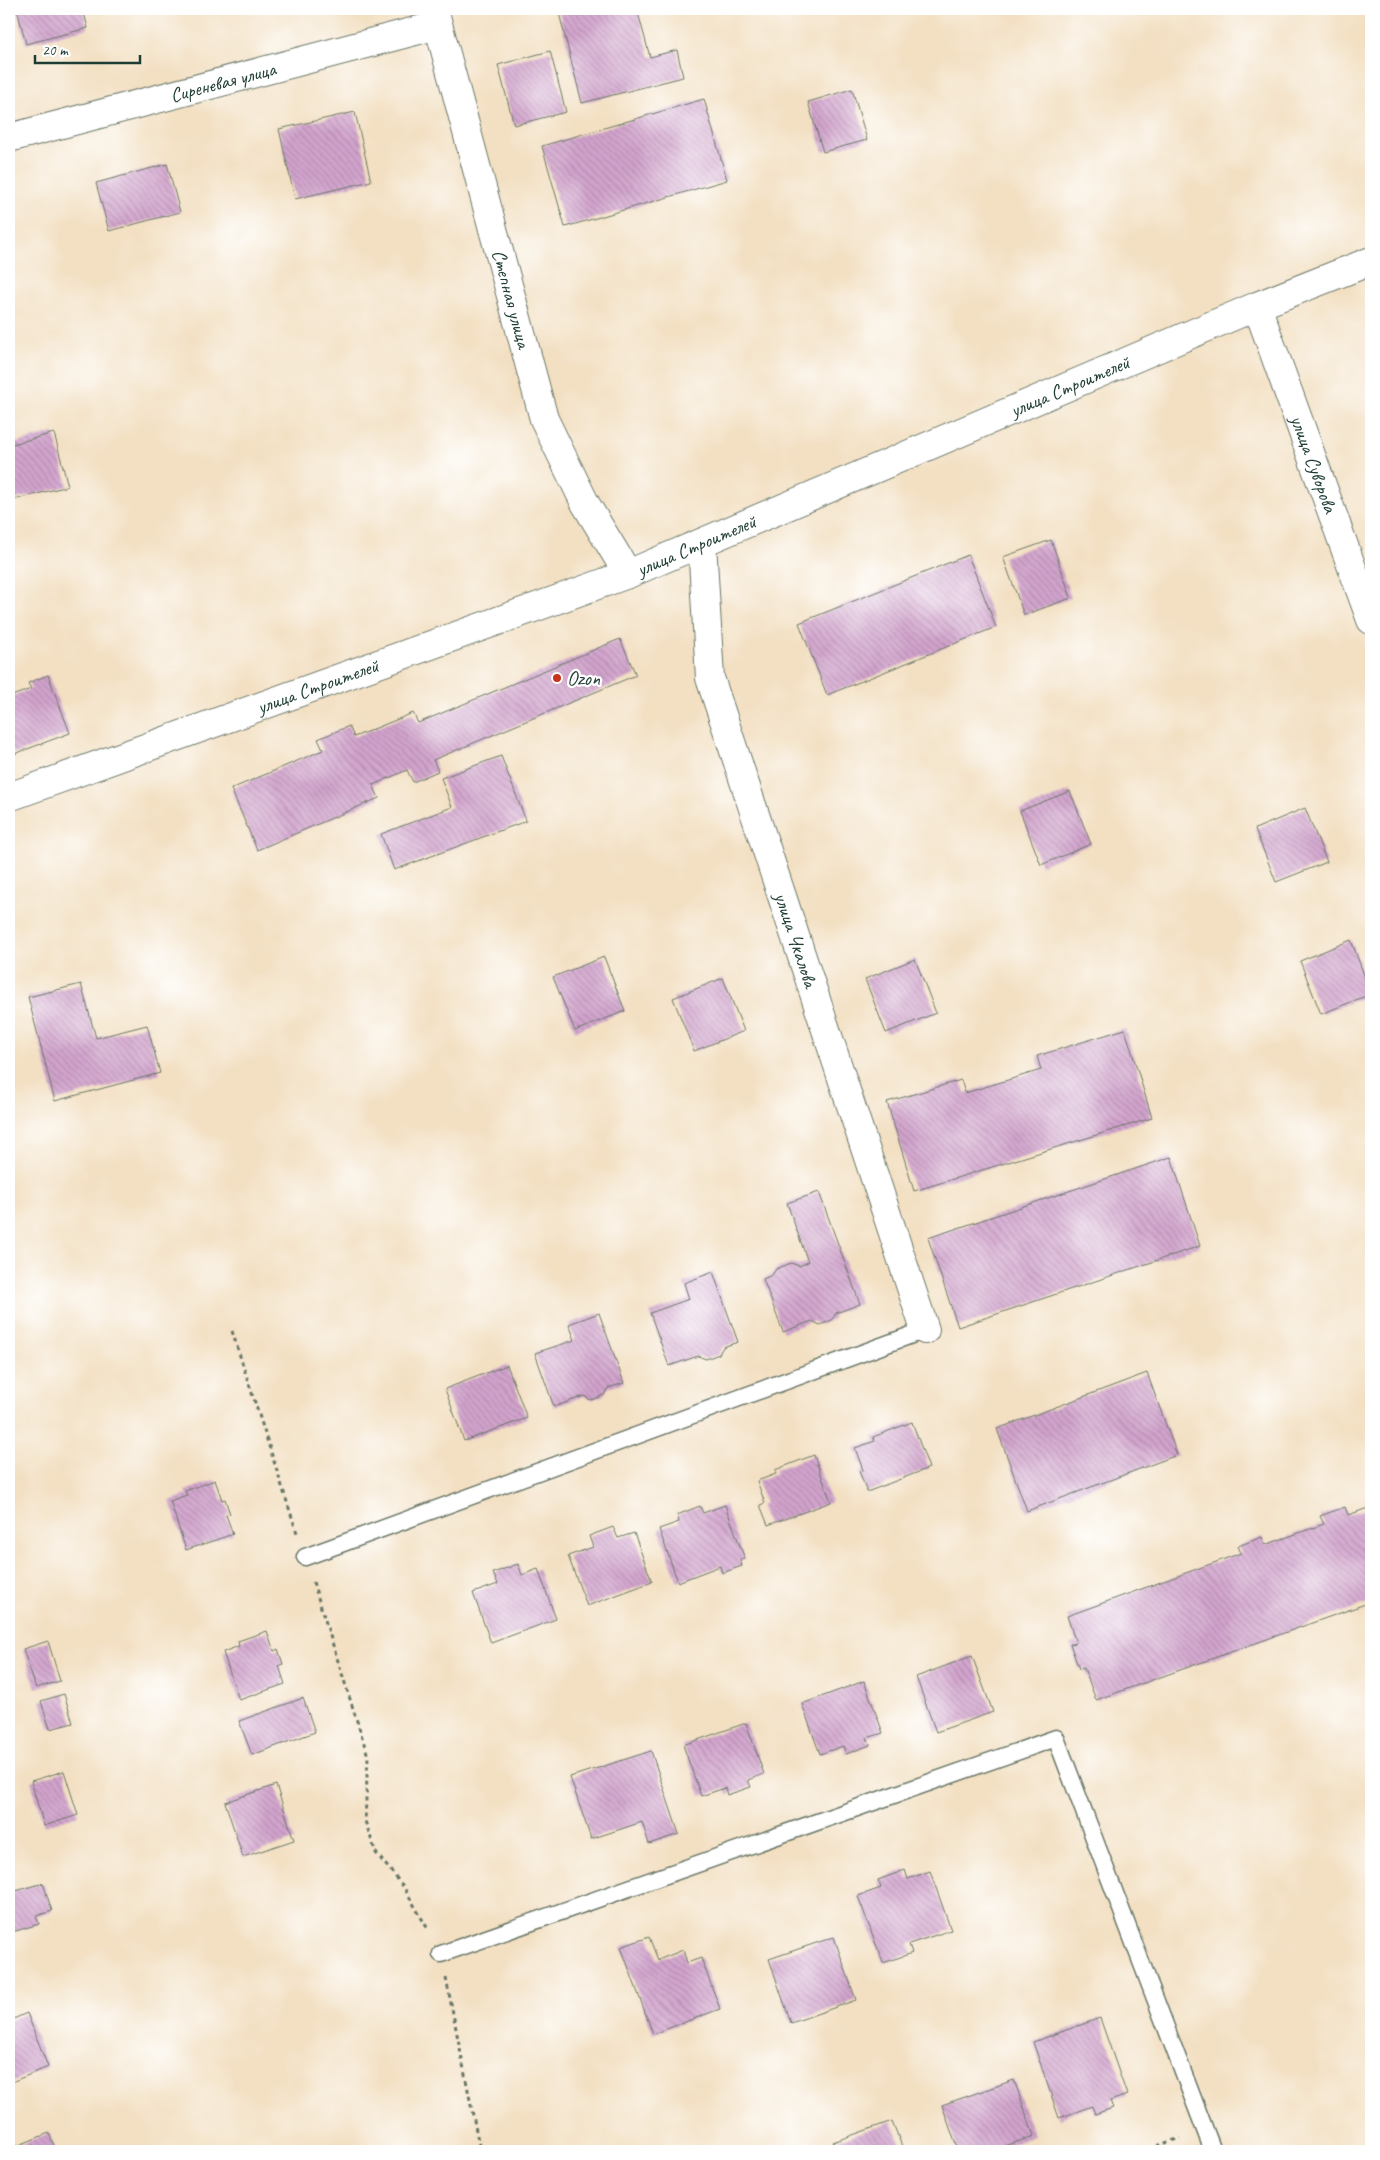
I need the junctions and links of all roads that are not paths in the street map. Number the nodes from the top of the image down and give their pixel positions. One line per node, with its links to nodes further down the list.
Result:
1 (436, 17): 2 (street, Сиреневая улица); 6 (street, Степная улица)
2 (9, 138)
3 (1371, 261): 4 (street, улица Строителей)
4 (1257, 306): 5 (street, улица Строителей); 7 (street, улица Суворова)
5 (702, 543): 6 (street, улица Строителей); 9 (street, улица Чкалова)
6 (628, 574): 8 (street, улица Строителей)
7 (1371, 620)
8 (9, 797)
9 (925, 1330): 10 (lane)
10 (305, 1557)
11 (442, 1954): 12 (lane)
12 (1213, 2151)

